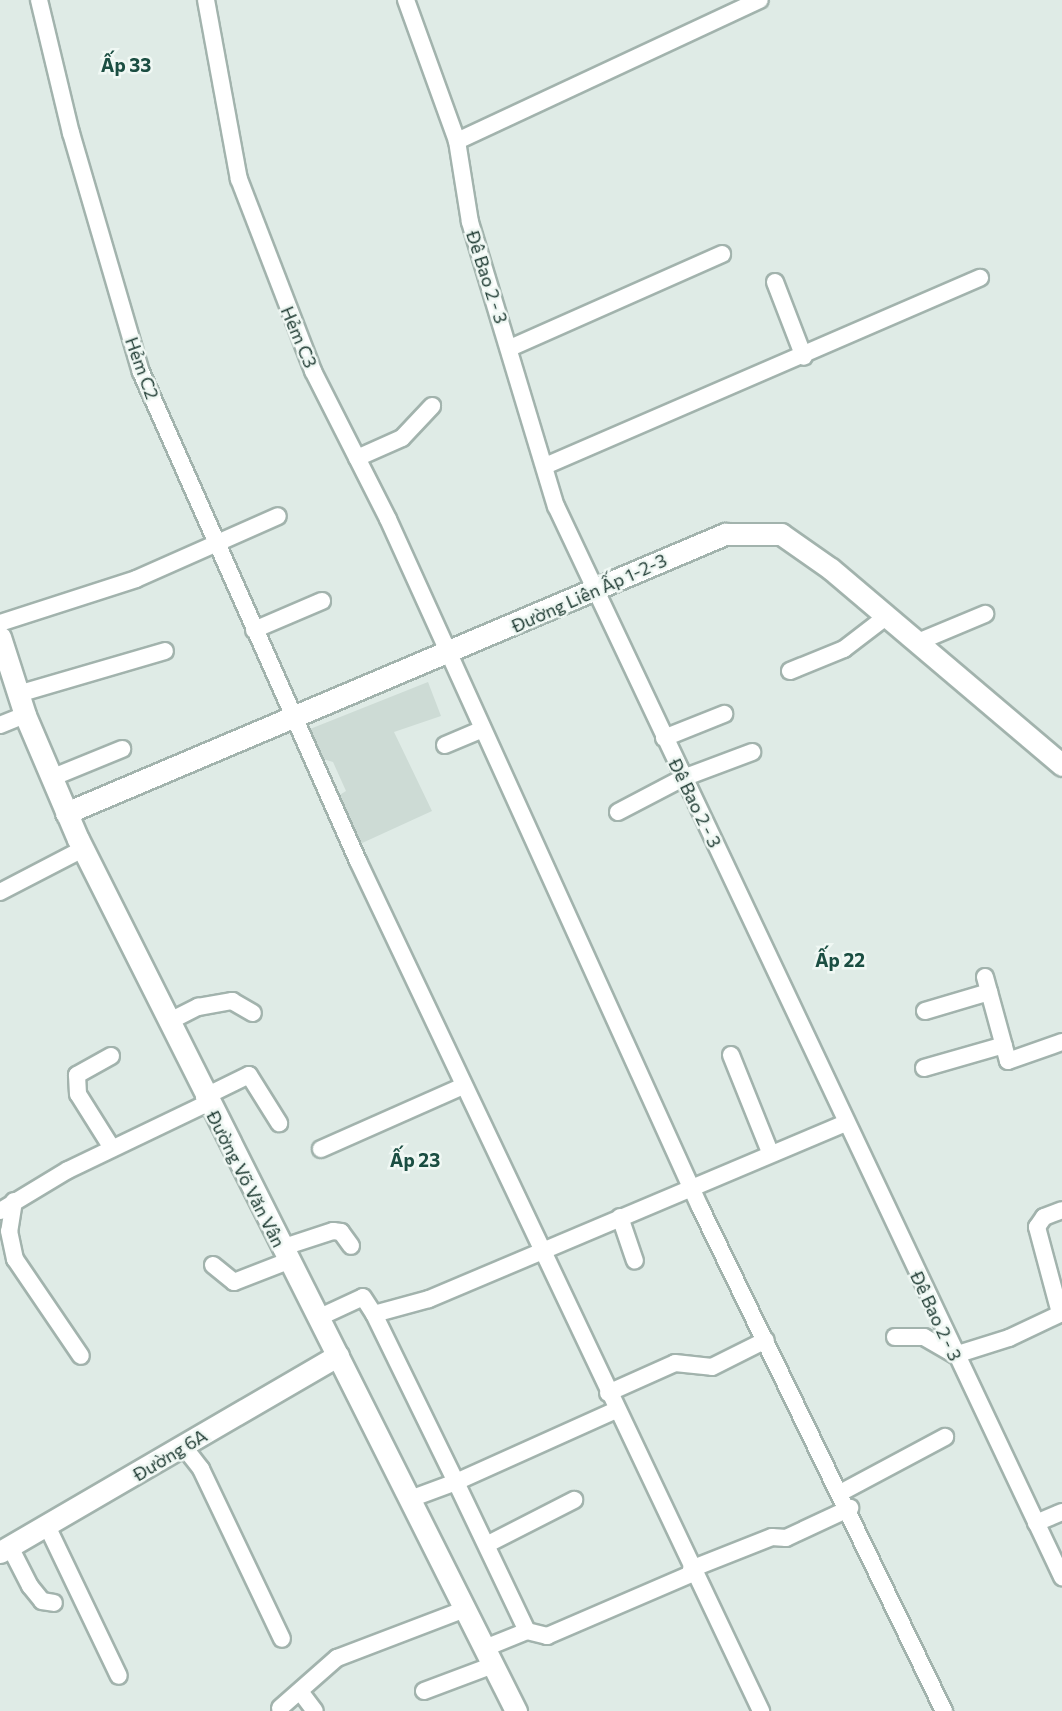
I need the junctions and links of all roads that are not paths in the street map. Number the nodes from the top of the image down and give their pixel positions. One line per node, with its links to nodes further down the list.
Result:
1 (39, 0): 15 (street, Hẻm C2)
2 (206, 0): 12 (street, Hẻm C3)
3 (406, 0): 5 (street, Đê Bao 2 - 3)
4 (753, 1): 5 (street)
5 (457, 141): 9 (street, Đê Bao 2 - 3)
6 (722, 254): 9 (street)
7 (981, 278): 10 (street)
8 (775, 282): 10 (street)
9 (509, 348): 13 (street, Đê Bao 2 - 3)
10 (804, 357): 13 (street)
11 (432, 406): 12 (street)
12 (358, 458): 25 (street, Hẻm C3)
13 (545, 466): 16 (street, Đê Bao 2 - 3)
14 (278, 516): 15 (street)
15 (215, 542): 20 (street); 21 (street, Hẻm C2)
16 (593, 591): 19 (street, Đường Liên Ấp 1-2-3); 25 (street, Đường Liên Ấp 1-2-3); 33 (street, Đê Bao 2 - 3)
17 (322, 601): 21 (street)
18 (985, 614): 23 (street)
19 (887, 616): 23 (street, Đường Liên Ấp 1-2-3); 26 (street)
20 (0, 622)
21 (254, 630): 30 (street, Hẻm C2)
22 (0, 637): 27 (street, Đường Võ Văn Vân)
23 (918, 642): 37 (street, Đường Liên Ấp 1-2-3)
24 (165, 651): 27 (street)
25 (450, 655): 30 (street, Đường Liên Ấp 1-2-3); 32 (street, Hẻm C3)
26 (790, 671)
27 (18, 694): 29 (street, Đường Võ Văn Vân)
28 (724, 714): 33 (street)
29 (25, 715): 31 (street); 38 (street, Đường Võ Văn Vân)
30 (297, 718): 41 (street, Đường Liên Ấp 1-2-3); 52 (street, Hẻm C2)
31 (0, 725)
32 (481, 730): 34 (street); 59 (street, Hẻm C3)
33 (664, 738): 39 (street, Đê Bao 2 - 3)
34 (445, 746)
35 (122, 749): 38 (street)
36 (752, 752): 39 (street)
37 (1062, 765)
38 (51, 778): 41 (street, Đường Võ Văn Vân)
39 (683, 778): 40 (street); 55 (street, Đê Bao 2 - 3)
40 (618, 812)
41 (66, 813): 42 (street, Đường Võ Văn Vân)
42 (82, 849): 43 (street); 46 (street, Đường Võ Văn Vân)
43 (0, 892)
44 (925, 1011): 48 (street)
45 (253, 1013): 46 (street)
46 (168, 1022): 53 (street, Đường Võ Văn Vân)
47 (1062, 1042): 48 (street)
48 (1004, 1045): 51 (street)
49 (730, 1055): 58 (street)
50 (111, 1056): 56 (street)
51 (924, 1068)
52 (463, 1086): 57 (street); 65 (street, Hẻm C2)
53 (206, 1100): 54 (street); 56 (street); 66 (street, Đường Võ Văn Vân)
54 (279, 1123)
55 (846, 1123): 58 (street); 75 (street, Đê Bao 2 - 3)
56 (112, 1149): 60 (street)
57 (321, 1149)
58 (770, 1152): 59 (street)
59 (692, 1187): 63 (street); 73 (street, Hẻm C3)
60 (14, 1201): 62 (street); 76 (street)
61 (1062, 1210): 69 (street)
62 (0, 1211)
63 (620, 1217): 65 (street); 67 (street)
64 (351, 1247): 66 (street)
65 (541, 1250): 70 (street); 77 (street, Hẻm C2)
66 (284, 1254): 68 (street); 71 (street, Đường Võ Văn Vân)
67 (635, 1261)
68 (213, 1265)
69 (1061, 1313): 75 (street)
70 (374, 1314): 71 (street); 81 (street)
71 (320, 1317): 74 (street, Đường Võ Văn Vân)
72 (895, 1337): 75 (street)
73 (766, 1340): 77 (street); 82 (street, Hẻm C3)
74 (338, 1355): 80 (street, Đường 6A); 83 (street, Đường Võ Văn Vân)
75 (955, 1355): 87 (street, Đê Bao 2 - 3)
76 (81, 1356)
77 (608, 1393): 78 (street, Hẻm C2)
78 (616, 1410): 81 (street); 91 (street, Hẻm C2)
79 (945, 1437): 82 (street)
80 (184, 1447): 88 (street, Đường 6A); 96 (street)
81 (456, 1482): 83 (street); 89 (street)
82 (842, 1492): 85 (street, Hẻm C3)
83 (410, 1499): 94 (street, Đường Võ Văn Vân)
84 (574, 1500): 89 (street)
85 (849, 1508): 91 (street); 105 (street, Hẻm C3)
86 (1062, 1512): 87 (street)
87 (1036, 1523): 92 (street, Đê Bao 2 - 3)
88 (47, 1526): 90 (street, Đường 6A); 98 (street)
89 (488, 1544): 95 (street)
90 (5, 1550): 93 (street)
91 (692, 1571): 95 (street); 104 (street, Hẻm C2)
92 (1062, 1577)
93 (54, 1603)
94 (465, 1609): 97 (street, Đường Võ Văn Vân); 100 (street)
95 (527, 1631): 97 (street)
96 (282, 1639)
97 (489, 1657): 99 (street); 103 (street, Đường Võ Văn Vân)
98 (119, 1676)
99 (424, 1691)
100 (302, 1694): 101 (street); 102 (street)
101 (280, 1708)
102 (315, 1711)
103 (516, 1711)
104 (761, 1711)
105 (944, 1711)

